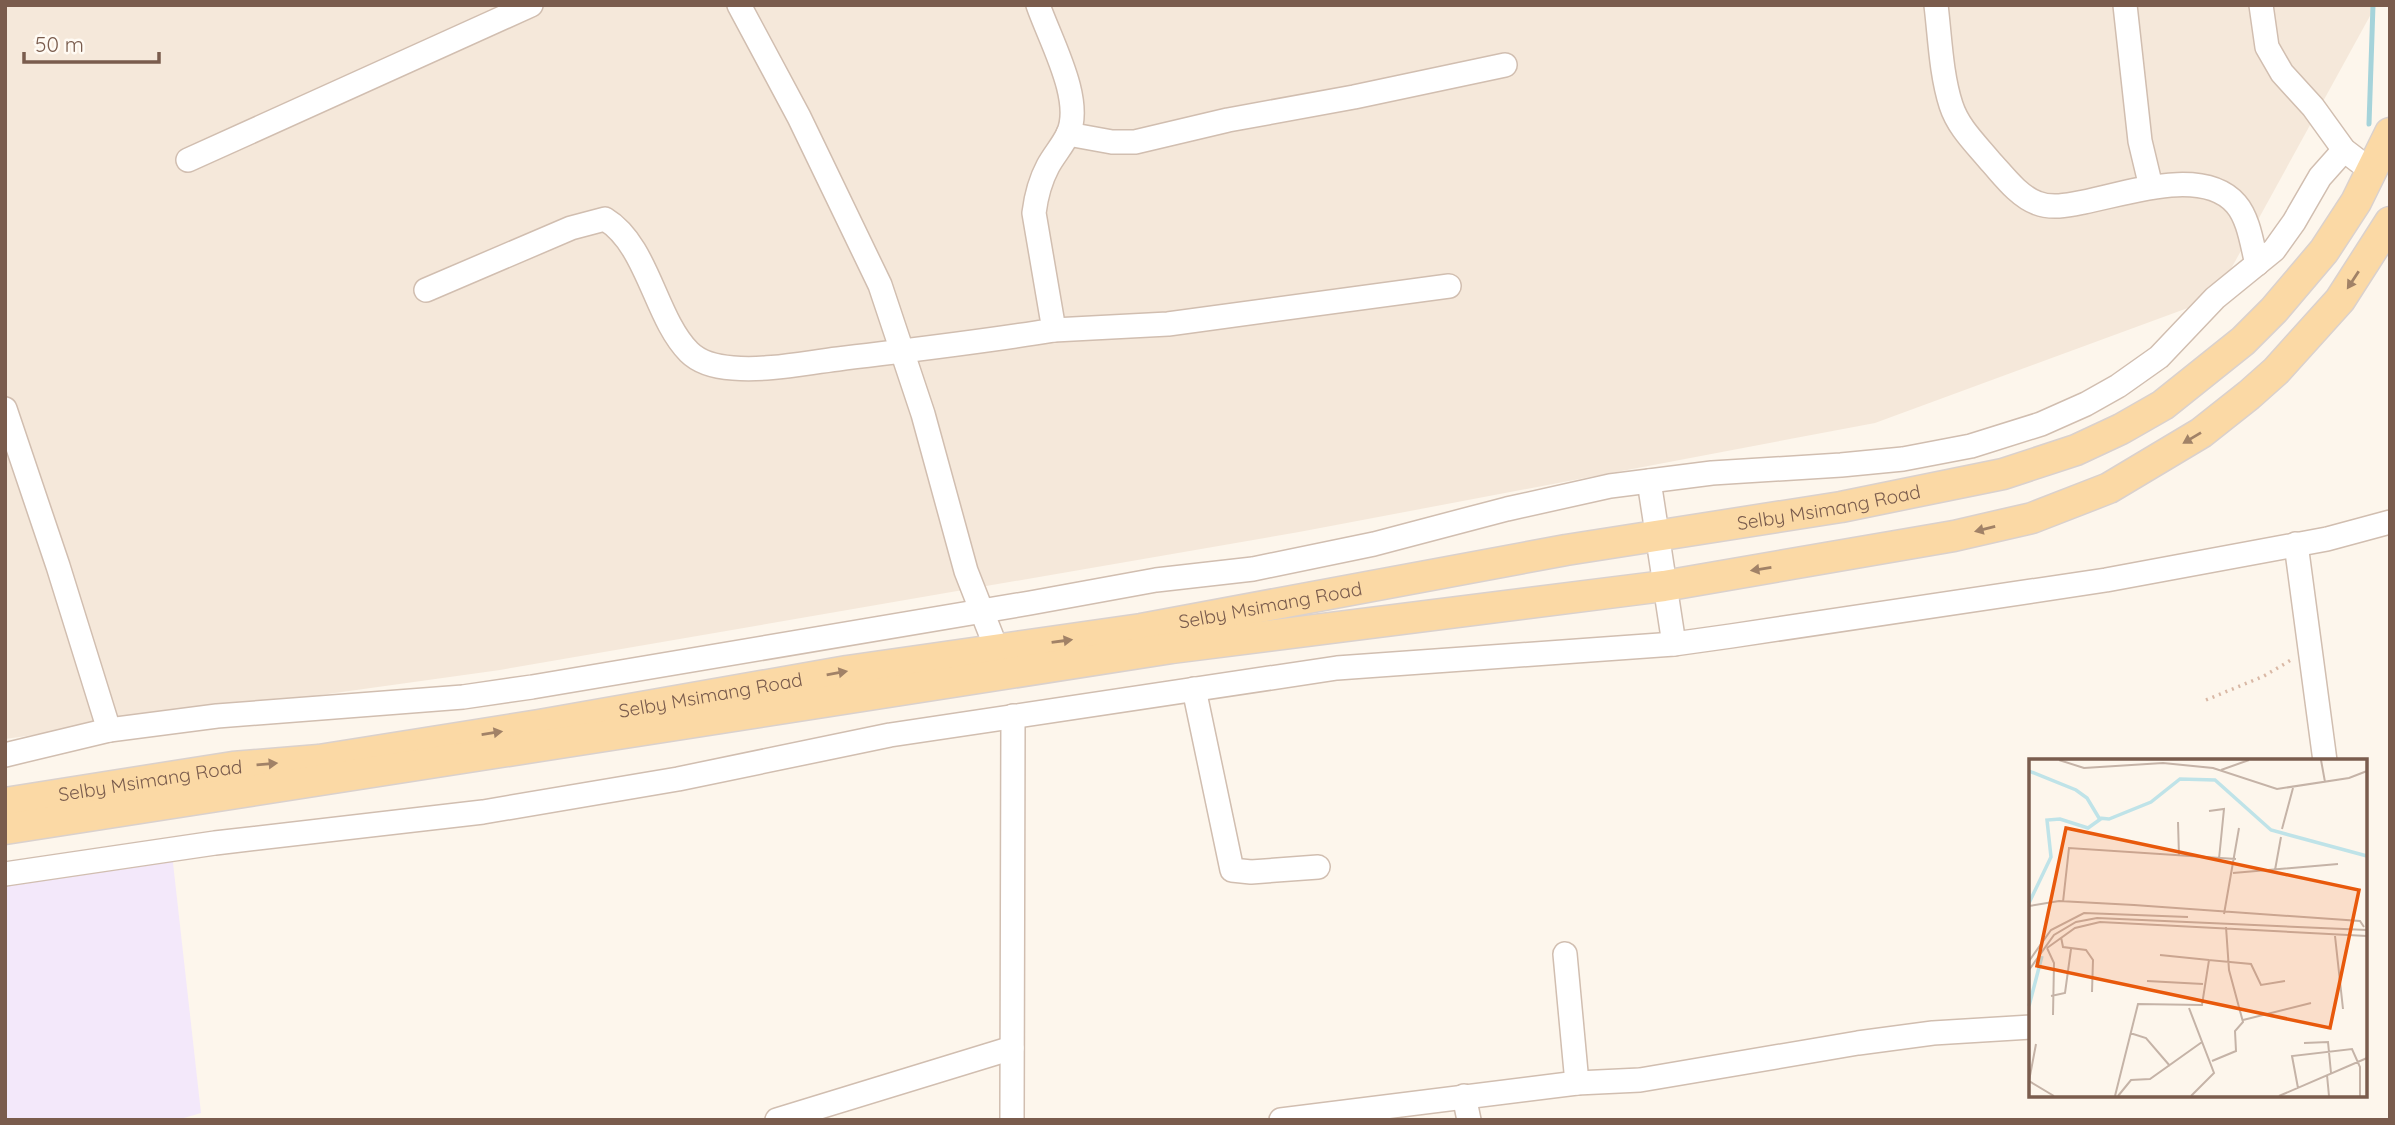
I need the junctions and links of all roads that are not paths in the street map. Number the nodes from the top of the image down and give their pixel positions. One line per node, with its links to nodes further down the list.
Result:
1 (531, 5): 11 (street)
2 (739, 5): 19 (street)
3 (1038, 5): 9 (street)
4 (1936, 5): 13 (street)
5 (2125, 5): 13 (street)
6 (2261, 5): 10 (street)
7 (1504, 65): 9 (street)
8 (2390, 132): 12 (main road, Selby Msimang Road)
9 (1068, 134): 18 (street)
10 (2344, 150): 12 (street); 15 (street)
11 (188, 160)
12 (2374, 167): 23 (main road, Selby Msimang Road)
13 (2151, 187): 15 (street)
14 (2390, 222): 25 (main road, Selby Msimang Road, one-way to 25)
15 (2257, 264): 21 (street)
16 (1449, 286): 18 (street)
17 (426, 290): 19 (street)
18 (1054, 330): 19 (street)
19 (903, 351): 26 (street)
20 (5, 409): 31 (street)
21 (1649, 481): 23 (street); 26 (street)
22 (2390, 522): 24 (street)
23 (1657, 535): 25 (street); 28 (main road, Selby Msimang Road, one-way to 23)
24 (2296, 544): 27 (street); 33 (street)
25 (1664, 586): 27 (street); 35 (main road, Selby Msimang Road)
26 (980, 612): 28 (street); 31 (street)
27 (1674, 644): 29 (street)
28 (997, 650): 34 (main road, Selby Msimang Road, one-way to 28)
29 (1194, 689): 30 (street); 36 (street)
30 (1013, 716): 37 (street); 40 (street)
31 (108, 730): 32 (street)
32 (5, 755)
33 (2325, 759)
34 (5, 803)
35 (5, 829)
36 (1318, 867)
37 (5, 874)
38 (1565, 954): 41 (street)
39 (2029, 1027): 41 (street)
40 (1012, 1048): 43 (street); 44 (street)
41 (1577, 1083): 42 (street)
42 (1464, 1096): 45 (street); 46 (street)
43 (777, 1120)
44 (1012, 1120)
45 (1281, 1120)
46 (1469, 1120)

